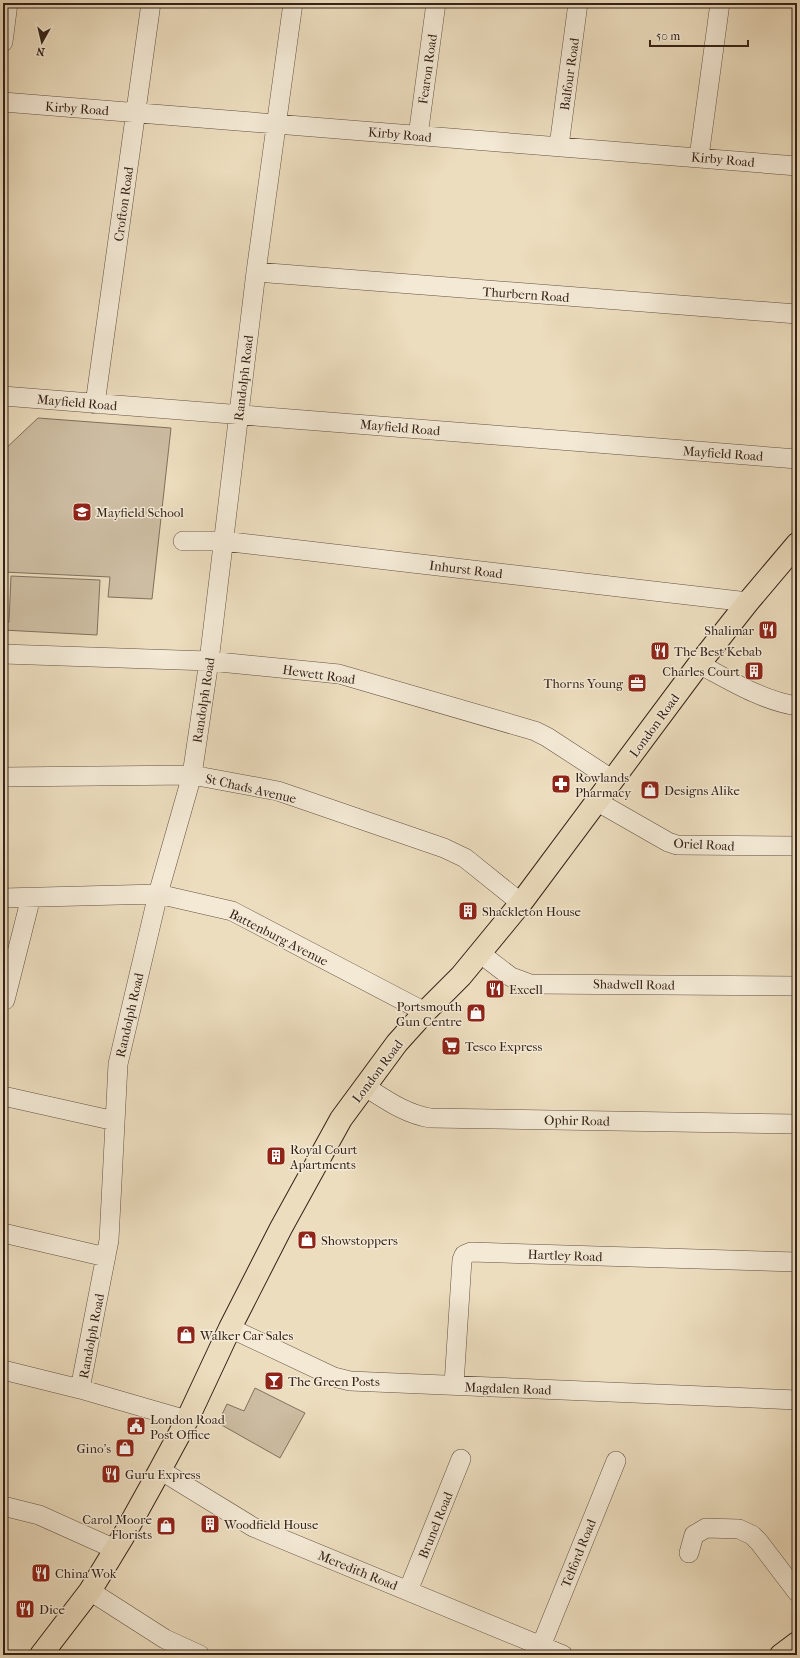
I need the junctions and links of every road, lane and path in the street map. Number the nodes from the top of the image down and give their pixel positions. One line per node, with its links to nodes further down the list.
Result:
1 (8, 3): 7 (street)
2 (151, 3): 9 (street, Crofton Road)
3 (293, 3): 10 (street, Randolph Road)
4 (436, 3): 11 (street, Fearon Road)
5 (578, 3): 12 (street, Balfour Road)
6 (720, 3): 13 (street)
7 (3, 42)
8 (3, 102): 9 (street, Kirby Road)
9 (136, 112): 10 (street, Kirby Road); 18 (street, Crofton Road)
10 (276, 124): 11 (street, Kirby Road); 15 (street, Randolph Road)
11 (418, 136): 12 (street, Kirby Road)
12 (559, 146): 13 (street, Kirby Road)
13 (700, 157): 14 (street, Kirby Road)
14 (797, 166)
15 (256, 272): 16 (street, Thurbern Road); 19 (street, Randolph Road)
16 (797, 314)
17 (3, 396): 18 (street, Mayfield Road)
18 (95, 404): 19 (street, Mayfield Road)
19 (238, 414): 20 (street, Mayfield Road); 21 (street, Randolph Road)
20 (797, 458)
21 (223, 541): 22 (street, Inhurst Road); 24 (street, Inhurst Road); 26 (street, Randolph Road)
22 (183, 542)
23 (794, 554): 24 (main road, London Road)
24 (748, 602): 27 (main road, London Road)
25 (3, 654): 26 (street, Hewett Road)
26 (209, 662): 29 (street, Randolph Road); 31 (street, Hewett Road)
27 (699, 664): 28 (street); 31 (main road, London Road)
28 (797, 706)
29 (192, 775): 30 (street, St Chads Avenue); 34 (street, Randolph Road); 37 (street, St Chads Avenue)
30 (3, 777)
31 (613, 780): 32 (main road, London Road)
32 (598, 802): 33 (street, Oriel Road); 37 (main road, London Road)
33 (797, 846)
34 (158, 894): 35 (street, Battenburg Avenue); 41 (street, Battenburg Avenue); 44 (street, Randolph Road)
35 (31, 897): 36 (street, Battenburg Avenue); 40 (street)
36 (3, 898)
37 (521, 904): 38 (main road, London Road)
38 (480, 954): 39 (street, Shadwell Road); 41 (main road, London Road)
39 (797, 986)
40 (5, 1000)
41 (424, 1012): 42 (main road, London Road)
42 (364, 1086): 45 (street, Ophir Road); 49 (main road, London Road)
43 (3, 1096): 44 (street)
44 (115, 1121): 47 (street, Randolph Road)
45 (797, 1124)
46 (3, 1233): 47 (street)
47 (106, 1257): 52 (street, Randolph Road)
48 (797, 1262): 51 (street, Hartley Road)
49 (230, 1328): 51 (street, Magdalen Road); 54 (main road, London Road)
50 (3, 1370): 52 (street)
51 (454, 1385): 53 (street, Magdalen Road)
52 (80, 1389): 54 (street)
53 (797, 1400)
54 (187, 1420): 57 (main road, London Road)
55 (461, 1459): 62 (street, Brunel Road)
56 (616, 1461): 65 (street, Telford Road)
57 (160, 1470): 59 (main road, London Road); 62 (street, Meredith Road)
58 (3, 1506): 59 (street)
59 (115, 1549): 61 (main road, London Road)
60 (689, 1553): 63 (street)
61 (90, 1590): 66 (main road, London Road); 67 (street)
62 (408, 1591): 65 (street, Meredith Road)
63 (797, 1592)
64 (797, 1643): 69 (main road)
65 (541, 1646): 68 (street, Meredith Road)
66 (41, 1655)
67 (200, 1655)
68 (563, 1655)
69 (781, 1655)

